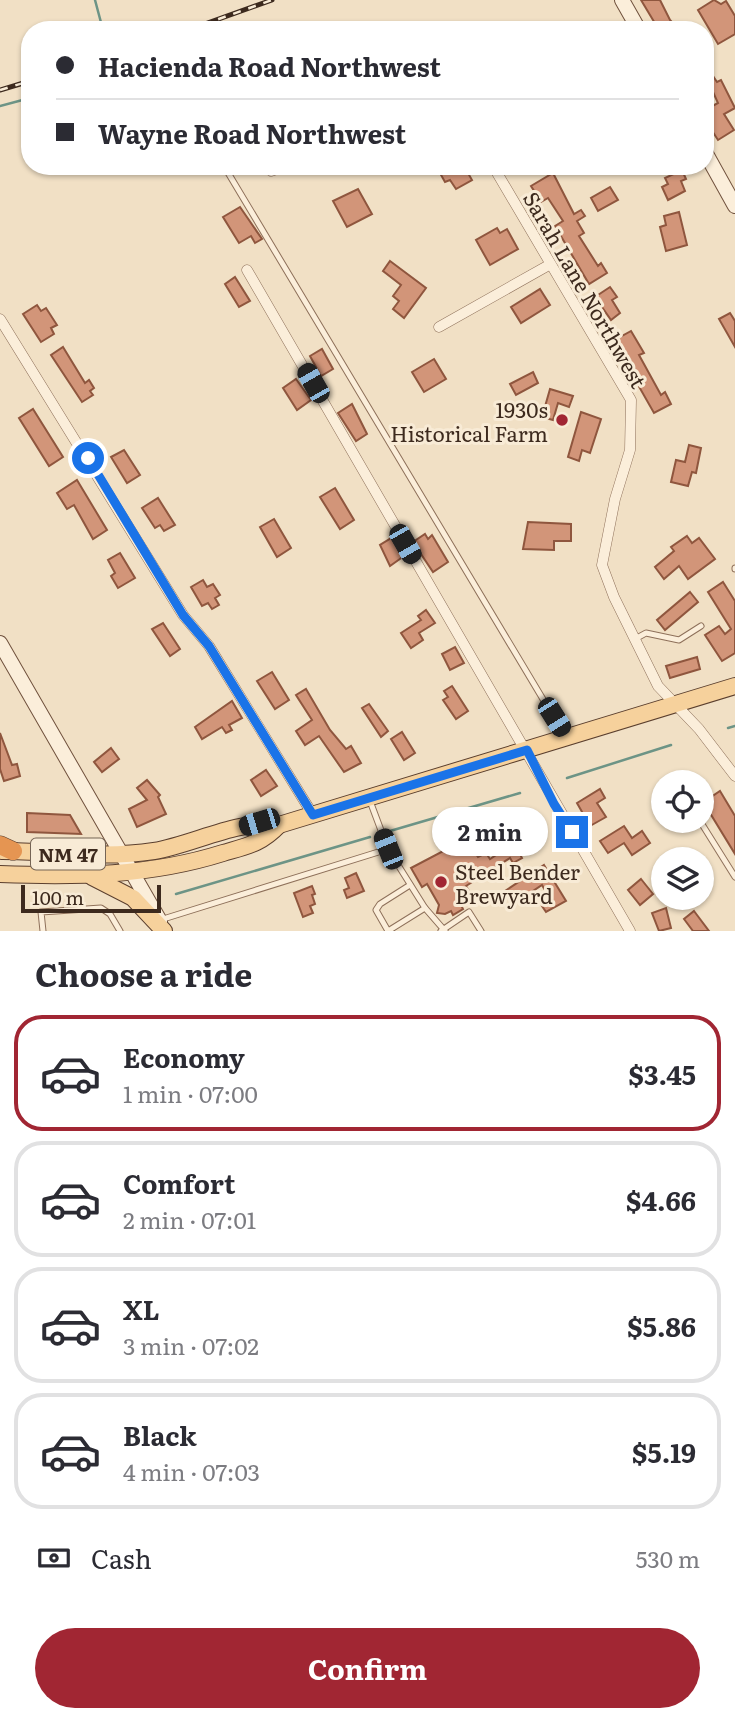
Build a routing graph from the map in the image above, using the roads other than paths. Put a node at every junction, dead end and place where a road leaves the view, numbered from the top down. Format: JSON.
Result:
{"nodes":[{"id":1,"x":622,"y":0,"type":"edge"},
{"id":2,"x":634,"y":21,"type":"edge"},
{"id":3,"x":714,"y":168,"type":"edge"},
{"id":4,"x":230,"y":175,"type":"edge"},
{"id":5,"x":498,"y":175,"type":"edge"},
{"id":6,"x":735,"y":206,"type":"edge"},
{"id":7,"x":549,"y":264,"type":"junction"},
{"id":8,"x":247,"y":270,"type":"dead end"},
{"id":9,"x":0,"y":319,"type":"edge"},
{"id":10,"x":439,"y":327,"type":"dead end"},
{"id":11,"x":701,"y":626,"type":"dead end"},
{"id":12,"x":635,"y":639,"type":"junction"},
{"id":13,"x":0,"y":643,"type":"edge"},
{"id":14,"x":735,"y":686,"type":"edge"},
{"id":15,"x":675,"y":706,"type":"junction"},
{"id":16,"x":567,"y":738,"type":"junction"},
{"id":17,"x":527,"y":750,"type":"junction"},
{"id":18,"x":735,"y":776,"type":"edge"},
{"id":19,"x":369,"y":798,"type":"junction"},
{"id":20,"x":313,"y":815,"type":"junction"},
{"id":21,"x":279,"y":825,"type":"junction"},
{"id":22,"x":708,"y":833,"type":"edge"},
{"id":23,"x":4,"y":849,"type":"edge"},
{"id":24,"x":388,"y":849,"type":"junction"},
{"id":25,"x":124,"y":855,"type":"junction"},
{"id":26,"x":0,"y":874,"type":"edge"},
{"id":27,"x":134,"y":874,"type":"junction"},
{"id":28,"x":87,"y":875,"type":"junction"},
{"id":29,"x":735,"y":877,"type":"edge"},
{"id":30,"x":410,"y":885,"type":"junction"},
{"id":31,"x":425,"y":908,"type":"junction"},
{"id":32,"x":163,"y":927,"type":"edge"},
{"id":33,"x":443,"y":930,"type":"edge"},
{"id":34,"x":43,"y":931,"type":"edge"},
{"id":35,"x":120,"y":931,"type":"edge"},
{"id":36,"x":388,"y":931,"type":"edge"},
{"id":37,"x":481,"y":931,"type":"edge"},
{"id":38,"x":630,"y":931,"type":"edge"}],
"edges":[{"from":1,"to":2,"type":"street"},
{"from":3,"to":6,"type":"street"},
{"from":4,"to":16,"type":"lane"},
{"from":5,"to":7,"type":"street","name":"Sarah Lane Northwest"},
{"from":7,"to":10,"type":"street"},
{"from":7,"to":12,"type":"street","name":"Sarah Lane Northwest"},
{"from":8,"to":17,"type":"street"},
{"from":9,"to":20,"type":"street"},
{"from":11,"to":12,"type":"lane"},
{"from":12,"to":15,"type":"street","name":"Sarah Lane Northwest"},
{"from":13,"to":25,"type":"street"},
{"from":14,"to":15,"type":"main road","number":"NM 47"},
{"from":15,"to":16,"type":"main road","number":"NM 47"},
{"from":15,"to":18,"type":"street","name":"Sarah Lane Northwest"},
{"from":16,"to":17,"type":"main road","number":"NM 47"},
{"from":17,"to":19,"type":"main road","number":"NM 47"},
{"from":17,"to":38,"type":"street"},
{"from":19,"to":20,"type":"main road","number":"NM 47"},
{"from":19,"to":24,"type":"lane"},
{"from":20,"to":21,"type":"main road","number":"NM 47"},
{"from":21,"to":25,"type":"main road","number":"NM 47"},
{"from":21,"to":27,"type":"main road","number":"NM 47"},
{"from":22,"to":29,"type":"lane"},
{"from":23,"to":25,"type":"main road","number":"NM 47"},
{"from":24,"to":30,"type":"lane"},
{"from":24,"to":32,"type":"lane"},
{"from":25,"to":27,"type":"street"},
{"from":26,"to":28,"type":"main road","number":"NM 47"},
{"from":27,"to":28,"type":"main road","number":"NM 47"},
{"from":27,"to":32,"type":"street"},
{"from":28,"to":32,"type":"main road"},
{"from":30,"to":31,"type":"lane"},
{"from":30,"to":36,"type":"lane"},
{"from":31,"to":33,"type":"lane"},
{"from":31,"to":36,"type":"lane"},
{"from":33,"to":37,"type":"lane"},
{"from":34,"to":35,"type":"lane"}]}
